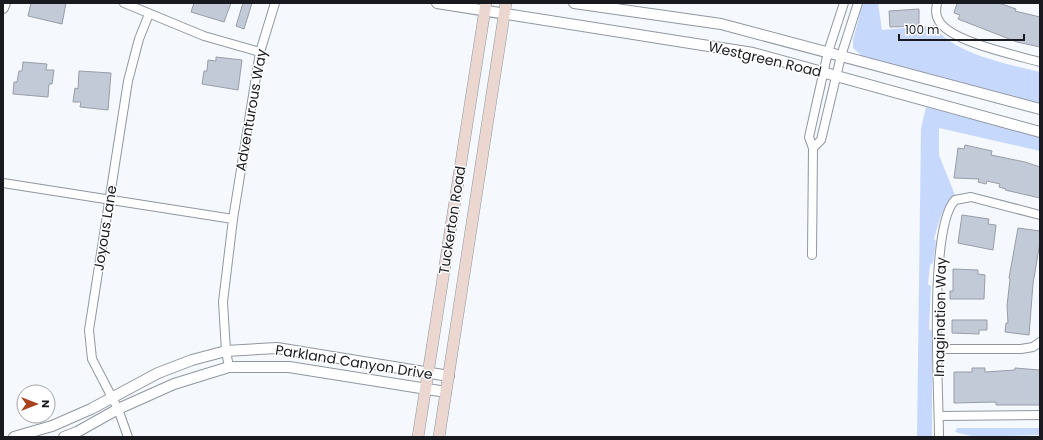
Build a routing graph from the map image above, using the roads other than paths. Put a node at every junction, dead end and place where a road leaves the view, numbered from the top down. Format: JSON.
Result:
{"nodes":[{"id":1,"x":5,"y":3,"type":"edge"},
{"id":2,"x":124,"y":3,"type":"edge"},
{"id":3,"x":275,"y":3,"type":"edge"},
{"id":4,"x":437,"y":3,"type":"edge"},
{"id":5,"x":574,"y":3,"type":"edge"},
{"id":6,"x":844,"y":3,"type":"edge"},
{"id":7,"x":858,"y":3,"type":"edge"},
{"id":8,"x":936,"y":3,"type":"edge"},
{"id":9,"x":486,"y":6,"type":"edge"},
{"id":10,"x":3,"y":8,"type":"edge"},
{"id":11,"x":505,"y":8,"type":"edge"},
{"id":12,"x":149,"y":14,"type":"junction"},
{"id":13,"x":260,"y":52,"type":"junction"},
{"id":14,"x":828,"y":52,"type":"junction"},
{"id":15,"x":841,"y":56,"type":"junction"},
{"id":16,"x":1040,"y":62,"type":"edge"},
{"id":17,"x":823,"y":72,"type":"junction"},
{"id":18,"x":836,"y":76,"type":"junction"},
{"id":19,"x":1040,"y":109,"type":"edge"},
{"id":20,"x":1040,"y":132,"type":"edge"},
{"id":21,"x":813,"y":148,"type":"junction"},
{"id":22,"x":3,"y":183,"type":"edge"},
{"id":23,"x":109,"y":199,"type":"junction"},
{"id":24,"x":1040,"y":215,"type":"edge"},
{"id":25,"x":233,"y":219,"type":"junction"},
{"id":26,"x":812,"y":255,"type":"dead end"},
{"id":27,"x":1040,"y":342,"type":"edge"},
{"id":28,"x":938,"y":349,"type":"junction"},
{"id":29,"x":226,"y":352,"type":"junction"},
{"id":30,"x":229,"y":368,"type":"junction"},
{"id":31,"x":429,"y":373,"type":"junction"},
{"id":32,"x":449,"y":376,"type":"junction"},
{"id":33,"x":426,"y":389,"type":"junction"},
{"id":34,"x":446,"y":392,"type":"junction"},
{"id":35,"x":112,"y":399,"type":"junction"},
{"id":36,"x":118,"y":409,"type":"junction"},
{"id":37,"x":1040,"y":415,"type":"edge"},
{"id":38,"x":939,"y":416,"type":"junction"},
{"id":39,"x":14,"y":437,"type":"edge"},
{"id":40,"x":64,"y":437,"type":"edge"},
{"id":41,"x":128,"y":437,"type":"edge"},
{"id":42,"x":418,"y":437,"type":"edge"},
{"id":43,"x":439,"y":437,"type":"edge"},
{"id":44,"x":939,"y":437,"type":"edge"}],
"edges":[{"from":1,"to":10,"type":"street"},
{"from":2,"to":12,"type":"street"},
{"from":3,"to":13,"type":"street","name":"Adventurous Way"},
{"from":4,"to":9,"type":"street","name":"Westgreen Road"},
{"from":5,"to":14,"type":"street","name":"Westgreen Road"},
{"from":6,"to":14,"type":"street"},
{"from":7,"to":15,"type":"street"},
{"from":8,"to":16,"type":"street"},
{"from":9,"to":11,"type":"street","name":"Westgreen Road"},
{"from":9,"to":31,"type":"main road","name":"Tuckerton Road"},
{"from":11,"to":17,"type":"street","name":"Westgreen Road"},
{"from":11,"to":32,"type":"main road","name":"Tuckerton Road"},
{"from":12,"to":13,"type":"street"},
{"from":12,"to":23,"type":"street","name":"Joyous Lane"},
{"from":13,"to":25,"type":"street","name":"Adventurous Way"},
{"from":14,"to":15,"type":"street","name":"Westgreen Road"},
{"from":14,"to":17,"type":"street"},
{"from":15,"to":18,"type":"street"},
{"from":15,"to":19,"type":"street","name":"Westgreen Road"},
{"from":17,"to":18,"type":"street","name":"Westgreen Road"},
{"from":17,"to":21,"type":"street"},
{"from":18,"to":20,"type":"street","name":"Westgreen Road"},
{"from":18,"to":21,"type":"street"},
{"from":21,"to":26,"type":"street"},
{"from":22,"to":23,"type":"street"},
{"from":23,"to":25,"type":"street"},
{"from":23,"to":35,"type":"street","name":"Joyous Lane"},
{"from":24,"to":28,"type":"street","name":"Imagination Way"},
{"from":25,"to":29,"type":"street","name":"Adventurous Way"},
{"from":27,"to":28,"type":"street"},
{"from":28,"to":38,"type":"street","name":"Imagination Way"},
{"from":29,"to":30,"type":"street","name":"Adventurous Way"},
{"from":29,"to":31,"type":"street","name":"Parkland Canyon Drive"},
{"from":29,"to":35,"type":"street","name":"Parkland Canyon Drive"},
{"from":30,"to":33,"type":"street","name":"Parkland Canyon Drive"},
{"from":30,"to":36,"type":"street","name":"Parkland Canyon Drive"},
{"from":31,"to":32,"type":"street","name":"Parkland Canyon Drive"},
{"from":31,"to":33,"type":"main road","name":"Tuckerton Road"},
{"from":32,"to":34,"type":"main road","name":"Tuckerton Road"},
{"from":33,"to":34,"type":"street","name":"Parkland Canyon Drive"},
{"from":33,"to":42,"type":"main road","name":"Tuckerton Road"},
{"from":34,"to":43,"type":"main road","name":"Tuckerton Road"},
{"from":35,"to":36,"type":"street","name":"Joyous Lane"},
{"from":35,"to":39,"type":"street","name":"Parkland Canyon Drive"},
{"from":36,"to":40,"type":"street","name":"Parkland Canyon Drive"},
{"from":36,"to":41,"type":"street","name":"Joyous Lane"},
{"from":37,"to":38,"type":"street"},
{"from":38,"to":44,"type":"street","name":"Imagination Way"}]}
